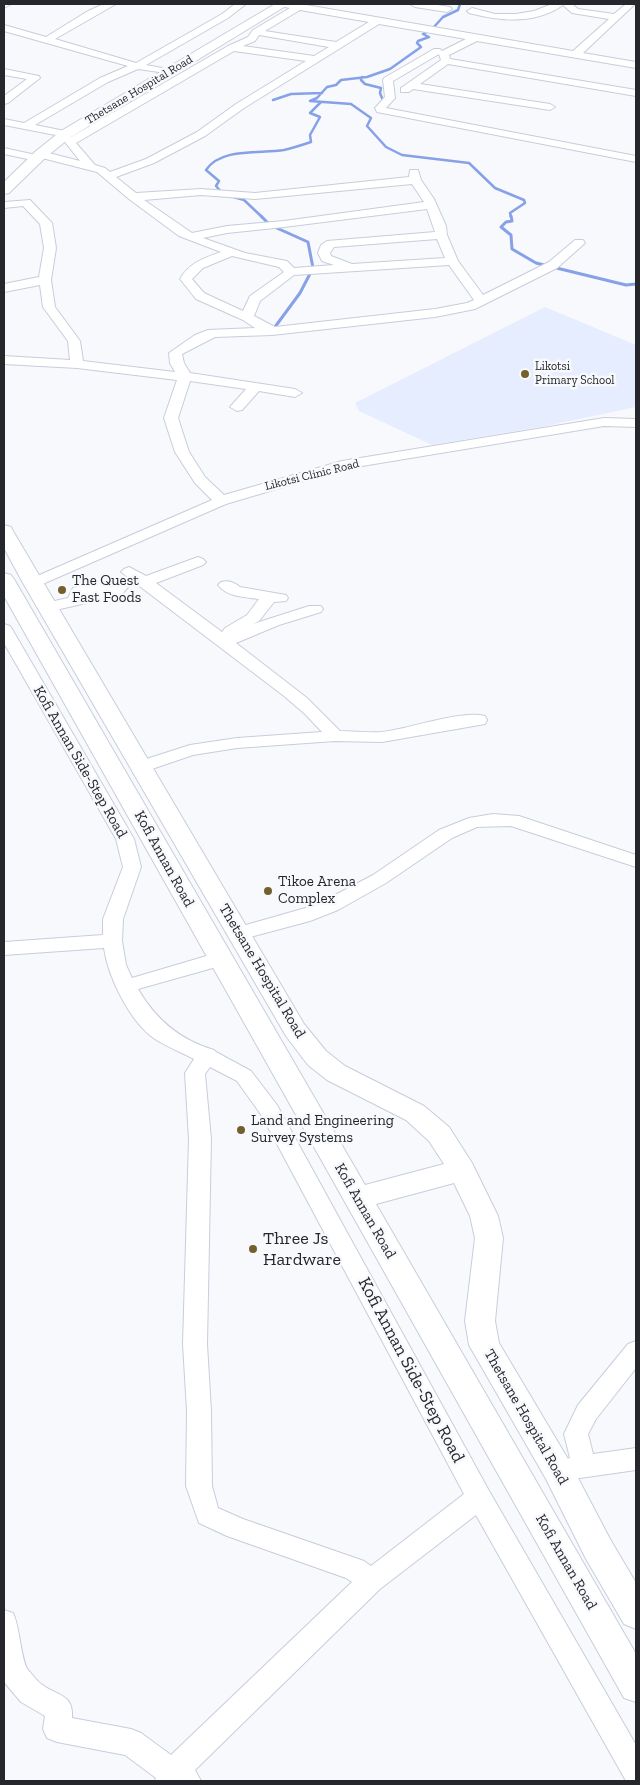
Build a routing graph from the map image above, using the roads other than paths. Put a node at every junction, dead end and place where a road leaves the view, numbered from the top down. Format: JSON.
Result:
{"nodes":[{"id":1,"x":111,"y":4,"type":"edge"},
{"id":2,"x":241,"y":4,"type":"edge"},
{"id":3,"x":283,"y":4,"type":"edge"},
{"id":4,"x":415,"y":4,"type":"edge"},
{"id":5,"x":559,"y":4,"type":"edge"},
{"id":6,"x":567,"y":4,"type":"edge"},
{"id":7,"x":631,"y":4,"type":"edge"},
{"id":8,"x":301,"y":6,"type":"edge"},
{"id":9,"x":447,"y":9,"type":"dead end"},
{"id":10,"x":472,"y":11,"type":"dead end"},
{"id":11,"x":502,"y":19,"type":"junction"},
{"id":12,"x":613,"y":19,"type":"junction"},
{"id":13,"x":628,"y":20,"type":"dead end"},
{"id":14,"x":377,"y":21,"type":"junction"},
{"id":15,"x":4,"y":28,"type":"edge"},
{"id":16,"x":256,"y":32,"type":"junction"},
{"id":17,"x":452,"y":34,"type":"junction"},
{"id":18,"x":473,"y":38,"type":"junction"},
{"id":19,"x":47,"y":40,"type":"junction"},
{"id":20,"x":337,"y":45,"type":"junction"},
{"id":21,"x":231,"y":48,"type":"junction"},
{"id":22,"x":576,"y":54,"type":"junction"},
{"id":23,"x":442,"y":56,"type":"junction"},
{"id":24,"x":315,"y":59,"type":"junction"},
{"id":25,"x":636,"y":60,"type":"edge"},
{"id":26,"x":636,"y":65,"type":"edge"},
{"id":27,"x":137,"y":66,"type":"junction"},
{"id":28,"x":614,"y":68,"type":"junction"},
{"id":29,"x":4,"y":72,"type":"edge"},
{"id":30,"x":169,"y":72,"type":"junction"},
{"id":31,"x":411,"y":86,"type":"junction"},
{"id":32,"x":599,"y":86,"type":"junction"},
{"id":33,"x":636,"y":93,"type":"edge"},
{"id":34,"x":390,"y":98,"type":"junction"},
{"id":35,"x":4,"y":101,"type":"edge"},
{"id":36,"x":550,"y":107,"type":"dead end"},
{"id":37,"x":4,"y":122,"type":"edge"},
{"id":38,"x":26,"y":126,"type":"junction"},
{"id":39,"x":66,"y":134,"type":"junction"},
{"id":40,"x":4,"y":151,"type":"edge"},
{"id":41,"x":39,"y":156,"type":"junction"},
{"id":42,"x":636,"y":159,"type":"edge"},
{"id":43,"x":90,"y":166,"type":"junction"},
{"id":44,"x":108,"y":176,"type":"junction"},
{"id":45,"x":4,"y":190,"type":"edge"},
{"id":46,"x":133,"y":197,"type":"junction"},
{"id":47,"x":4,"y":205,"type":"edge"},
{"id":48,"x":430,"y":205,"type":"junction"},
{"id":49,"x":441,"y":235,"type":"junction"},
{"id":50,"x":193,"y":237,"type":"junction"},
{"id":51,"x":579,"y":243,"type":"dead end"},
{"id":52,"x":232,"y":252,"type":"junction"},
{"id":53,"x":452,"y":261,"type":"junction"},
{"id":54,"x":350,"y":268,"type":"junction"},
{"id":55,"x":291,"y":272,"type":"junction"},
{"id":56,"x":45,"y":280,"type":"junction"},
{"id":57,"x":4,"y":288,"type":"edge"},
{"id":58,"x":482,"y":302,"type":"junction"},
{"id":59,"x":247,"y":317,"type":"junction"},
{"id":60,"x":272,"y":331,"type":"junction"},
{"id":61,"x":4,"y":360,"type":"edge"},
{"id":62,"x":76,"y":364,"type":"junction"},
{"id":63,"x":185,"y":376,"type":"junction"},
{"id":64,"x":254,"y":388,"type":"junction"},
{"id":65,"x":295,"y":393,"type":"dead end"},
{"id":66,"x":237,"y":407,"type":"dead end"},
{"id":67,"x":636,"y":423,"type":"edge"},
{"id":68,"x":222,"y":501,"type":"junction"},
{"id":69,"x":4,"y":531,"type":"edge"},
{"id":70,"x":198,"y":562,"type":"dead end"},
{"id":71,"x":129,"y":572,"type":"dead end"},
{"id":72,"x":4,"y":579,"type":"edge"},
{"id":73,"x":145,"y":582,"type":"junction"},
{"id":74,"x":32,"y":583,"type":"junction"},
{"id":75,"x":226,"y":586,"type":"dead end"},
{"id":76,"x":75,"y":600,"type":"dead end"},
{"id":77,"x":47,"y":608,"type":"junction"},
{"id":78,"x":315,"y":609,"type":"dead end"},
{"id":79,"x":4,"y":629,"type":"edge"},
{"id":80,"x":225,"y":642,"type":"junction"},
{"id":81,"x":479,"y":720,"type":"dead end"},
{"id":82,"x":335,"y":736,"type":"junction"},
{"id":83,"x":140,"y":766,"type":"junction"},
{"id":84,"x":636,"y":861,"type":"edge"},
{"id":85,"x":239,"y":934,"type":"junction"},
{"id":86,"x":112,"y":941,"type":"junction"},
{"id":87,"x":4,"y":949,"type":"edge"},
{"id":88,"x":220,"y":958,"type":"junction"},
{"id":89,"x":126,"y":986,"type":"junction"},
{"id":90,"x":207,"y":1055,"type":"junction"},
{"id":91,"x":462,"y":1170,"type":"junction"},
{"id":92,"x":358,"y":1198,"type":"junction"},
{"id":93,"x":636,"y":1351,"type":"edge"},
{"id":94,"x":636,"y":1459,"type":"edge"},
{"id":95,"x":584,"y":1467,"type":"junction"},
{"id":96,"x":557,"y":1469,"type":"junction"},
{"id":97,"x":479,"y":1497,"type":"junction"},
{"id":98,"x":371,"y":1580,"type":"junction"},
{"id":99,"x":636,"y":1613,"type":"edge"},
{"id":100,"x":4,"y":1622,"type":"edge"},
{"id":101,"x":636,"y":1686,"type":"edge"},
{"id":102,"x":636,"y":1772,"type":"edge"},
{"id":103,"x":176,"y":1779,"type":"edge"}],
"edges":[{"from":1,"to":19,"type":"street"},
{"from":2,"to":27,"type":"street"},
{"from":3,"to":8,"type":"street"},
{"from":3,"to":30,"type":"main road","name":"Thetsane Hospital Road"},
{"from":4,"to":9,"type":"street"},
{"from":5,"to":11,"type":"street"},
{"from":6,"to":12,"type":"street"},
{"from":7,"to":12,"type":"street"},
{"from":8,"to":14,"type":"street"},
{"from":8,"to":16,"type":"street"},
{"from":10,"to":11,"type":"street"},
{"from":11,"to":18,"type":"street"},
{"from":12,"to":13,"type":"street"},
{"from":12,"to":22,"type":"street"},
{"from":14,"to":17,"type":"street"},
{"from":14,"to":20,"type":"street"},
{"from":15,"to":19,"type":"street"},
{"from":16,"to":20,"type":"street"},
{"from":16,"to":21,"type":"street"},
{"from":17,"to":18,"type":"street"},
{"from":17,"to":23,"type":"street"},
{"from":18,"to":22,"type":"street"},
{"from":18,"to":23,"type":"street"},
{"from":19,"to":27,"type":"street"},
{"from":20,"to":24,"type":"street"},
{"from":21,"to":24,"type":"street"},
{"from":21,"to":43,"type":"street"},
{"from":22,"to":28,"type":"street"},
{"from":23,"to":31,"type":"street"},
{"from":23,"to":32,"type":"street"},
{"from":23,"to":34,"type":"street"},
{"from":24,"to":44,"type":"street"},
{"from":25,"to":28,"type":"street"},
{"from":26,"to":28,"type":"street"},
{"from":27,"to":30,"type":"street"},
{"from":27,"to":38,"type":"street"},
{"from":28,"to":32,"type":"street"},
{"from":29,"to":35,"type":"street"},
{"from":30,"to":39,"type":"main road","name":"Thetsane Hospital Road"},
{"from":31,"to":34,"type":"street"},
{"from":31,"to":36,"type":"street"},
{"from":32,"to":33,"type":"street"},
{"from":34,"to":42,"type":"street"},
{"from":37,"to":38,"type":"street"},
{"from":38,"to":39,"type":"street"},
{"from":39,"to":41,"type":"main road","name":"Thetsane Hospital Road"},
{"from":40,"to":41,"type":"street"},
{"from":41,"to":43,"type":"street"},
{"from":41,"to":45,"type":"main road","name":"Thetsane Hospital Road"},
{"from":43,"to":44,"type":"street"},
{"from":44,"to":46,"type":"street"},
{"from":46,"to":48,"type":"street"},
{"from":46,"to":50,"type":"street"},
{"from":47,"to":56,"type":"street"},
{"from":48,"to":49,"type":"street"},
{"from":48,"to":50,"type":"street"},
{"from":49,"to":53,"type":"street"},
{"from":49,"to":54,"type":"street"},
{"from":50,"to":52,"type":"street"},
{"from":51,"to":58,"type":"street"},
{"from":52,"to":55,"type":"street"},
{"from":52,"to":59,"type":"street"},
{"from":53,"to":54,"type":"street"},
{"from":53,"to":58,"type":"street"},
{"from":54,"to":55,"type":"street"},
{"from":55,"to":59,"type":"street"},
{"from":56,"to":57,"type":"street"},
{"from":56,"to":62,"type":"street"},
{"from":58,"to":60,"type":"street"},
{"from":59,"to":60,"type":"street"},
{"from":60,"to":63,"type":"street"},
{"from":61,"to":62,"type":"street"},
{"from":62,"to":63,"type":"street"},
{"from":63,"to":64,"type":"street"},
{"from":63,"to":68,"type":"street"},
{"from":64,"to":65,"type":"street"},
{"from":64,"to":66,"type":"street"},
{"from":67,"to":68,"type":"street","name":"Likotsi Clinic Road"},
{"from":68,"to":74,"type":"street","name":"Likotsi Clinic Road"},
{"from":69,"to":74,"type":"main road","name":"Thetsane Hospital Road"},
{"from":70,"to":73,"type":"street"},
{"from":71,"to":73,"type":"street"},
{"from":72,"to":88,"type":"main road","name":"Kofi Annan Road"},
{"from":73,"to":80,"type":"street"},
{"from":74,"to":77,"type":"main road","name":"Thetsane Hospital Road"},
{"from":75,"to":80,"type":"street"},
{"from":76,"to":77,"type":"street"},
{"from":77,"to":83,"type":"main road","name":"Thetsane Hospital Road"},
{"from":78,"to":80,"type":"street"},
{"from":79,"to":86,"type":"street","name":"Kofi Annan Side-Step Road"},
{"from":80,"to":82,"type":"street"},
{"from":81,"to":82,"type":"street"},
{"from":82,"to":83,"type":"street"},
{"from":83,"to":85,"type":"main road","name":"Thetsane Hospital Road"},
{"from":84,"to":85,"type":"street"},
{"from":85,"to":91,"type":"main road","name":"Thetsane Hospital Road"},
{"from":86,"to":87,"type":"street"},
{"from":86,"to":89,"type":"street","name":"Kofi Annan Side-Step Road"},
{"from":88,"to":89,"type":"street"},
{"from":88,"to":92,"type":"main road","name":"Kofi Annan Road"},
{"from":89,"to":90,"type":"street","name":"Kofi Annan Side-Step Road"},
{"from":90,"to":97,"type":"street","name":"Kofi Annan Side-Step Road"},
{"from":90,"to":98,"type":"street"},
{"from":91,"to":92,"type":"main road"},
{"from":91,"to":96,"type":"main road","name":"Thetsane Hospital Road"},
{"from":92,"to":101,"type":"main road","name":"Kofi Annan Road"},
{"from":93,"to":95,"type":"street"},
{"from":94,"to":95,"type":"street"},
{"from":95,"to":96,"type":"street"},
{"from":96,"to":99,"type":"main road","name":"Thetsane Hospital Road"},
{"from":97,"to":98,"type":"street"},
{"from":97,"to":102,"type":"street","name":"Kofi Annan Side-Step Road"},
{"from":98,"to":103,"type":"street"},
{"from":100,"to":103,"type":"street"}]}
